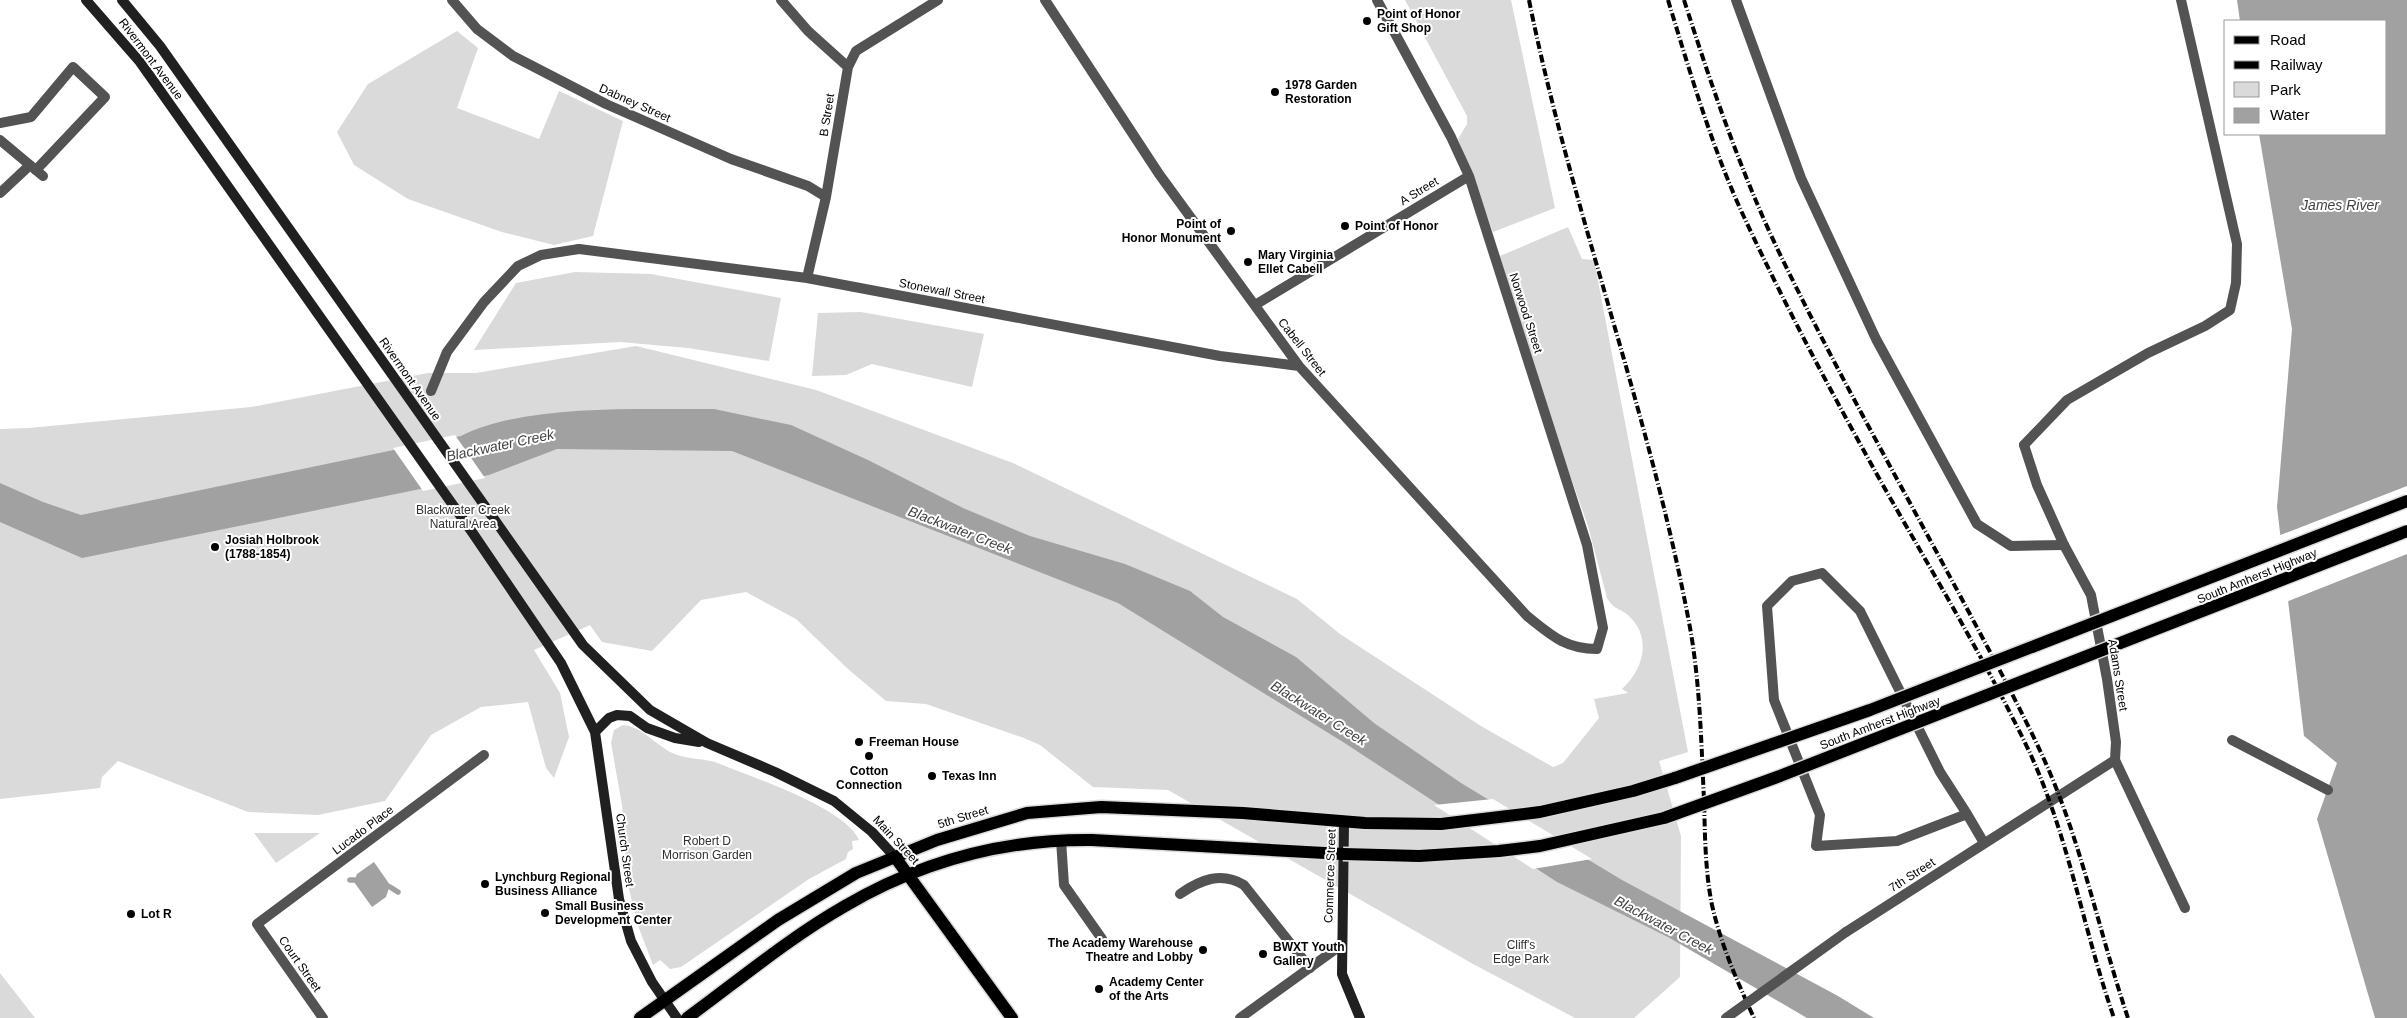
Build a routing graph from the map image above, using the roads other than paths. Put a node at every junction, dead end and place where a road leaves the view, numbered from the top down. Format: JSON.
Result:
{"nodes":[{"id":1,"x":86,"y":0,"type":"edge"},
{"id":2,"x":122,"y":0,"type":"edge"},
{"id":3,"x":452,"y":0,"type":"edge"},
{"id":4,"x":781,"y":0,"type":"edge"},
{"id":5,"x":938,"y":0,"type":"edge"},
{"id":6,"x":1045,"y":0,"type":"edge"},
{"id":7,"x":1377,"y":0,"type":"edge"},
{"id":8,"x":1736,"y":0,"type":"edge"},
{"id":9,"x":2181,"y":0,"type":"edge"},
{"id":10,"x":848,"y":67,"type":"junction"},
{"id":11,"x":0,"y":123,"type":"edge"},
{"id":12,"x":0,"y":140,"type":"edge"},
{"id":13,"x":36,"y":170,"type":"junction"},
{"id":14,"x":1469,"y":176,"type":"junction"},
{"id":15,"x":0,"y":193,"type":"edge"},
{"id":16,"x":826,"y":197,"type":"junction"},
{"id":17,"x":807,"y":278,"type":"junction"},
{"id":18,"x":1255,"y":305,"type":"junction"},
{"id":19,"x":1299,"y":366,"type":"junction"},
{"id":20,"x":431,"y":391,"type":"dead end"},
{"id":21,"x":2407,"y":502,"type":"edge"},
{"id":22,"x":2407,"y":531,"type":"edge"},
{"id":23,"x":2064,"y":544,"type":"junction"},
{"id":24,"x":1597,"y":649,"type":"joint"},
{"id":25,"x":595,"y":732,"type":"junction"},
{"id":26,"x":2232,"y":740,"type":"dead end"},
{"id":27,"x":707,"y":743,"type":"junction"},
{"id":28,"x":484,"y":755,"type":"dead end"},
{"id":29,"x":2115,"y":760,"type":"junction"},
{"id":30,"x":2328,"y":790,"type":"dead end"},
{"id":31,"x":1967,"y":814,"type":"junction"},
{"id":32,"x":1344,"y":822,"type":"junction"},
{"id":33,"x":1061,"y":840,"type":"junction"},
{"id":34,"x":1984,"y":843,"type":"junction"},
{"id":35,"x":1343,"y":854,"type":"junction"},
{"id":36,"x":896,"y":856,"type":"junction"},
{"id":37,"x":908,"y":874,"type":"junction"},
{"id":38,"x":1180,"y":894,"type":"dead end"},
{"id":39,"x":2185,"y":908,"type":"dead end"},
{"id":40,"x":257,"y":924,"type":"joint"},
{"id":41,"x":1102,"y":939,"type":"dead end"},
{"id":42,"x":1340,"y":946,"type":"junction"},
{"id":43,"x":1310,"y":968,"type":"junction"},
{"id":44,"x":665,"y":1000,"type":"junction"},
{"id":45,"x":323,"y":1018,"type":"edge"},
{"id":46,"x":640,"y":1018,"type":"edge"},
{"id":47,"x":677,"y":1018,"type":"edge"},
{"id":48,"x":687,"y":1018,"type":"edge"},
{"id":49,"x":1012,"y":1018,"type":"edge"},
{"id":50,"x":1240,"y":1018,"type":"edge"},
{"id":51,"x":1360,"y":1018,"type":"edge"},
{"id":52,"x":1726,"y":1018,"type":"edge"}],
"edges":[{"from":1,"to":25,"type":"main road","name":"Rivermont Avenue"},
{"from":2,"to":27,"type":"main road","name":"Rivermont Avenue"},
{"from":3,"to":16,"type":"street","name":"Dabney Street"},
{"from":4,"to":10,"type":"street"},
{"from":5,"to":10,"type":"street","name":"B Street"},
{"from":6,"to":18,"type":"street","name":"Cabell Street"},
{"from":7,"to":14,"type":"street","name":"Norwood Street"},
{"from":8,"to":23,"type":"street"},
{"from":9,"to":23,"type":"street","name":"Adams Street"},
{"from":10,"to":16,"type":"street","name":"B Street"},
{"from":11,"to":13,"type":"street"},
{"from":12,"to":13,"type":"street"},
{"from":13,"to":15,"type":"street"},
{"from":14,"to":18,"type":"street","name":"A Street"},
{"from":14,"to":24,"type":"street","name":"Norwood Street"},
{"from":16,"to":17,"type":"street","name":"B Street"},
{"from":17,"to":19,"type":"street","name":"Stonewall Street"},
{"from":17,"to":20,"type":"street","name":"Stonewall Street"},
{"from":18,"to":19,"type":"street","name":"Cabell Street"},
{"from":19,"to":24,"type":"street","name":"Cabell Street"},
{"from":21,"to":32,"type":"main road","name":"South Amherst Highway","bridge":true},
{"from":22,"to":35,"type":"main road","name":"South Amherst Highway","bridge":true},
{"from":23,"to":29,"type":"street","name":"Adams Street"},
{"from":25,"to":27,"type":"main road"},
{"from":25,"to":44,"type":"main road","name":"Church Street"},
{"from":26,"to":30,"type":"street"},
{"from":27,"to":36,"type":"main road","name":"Main Street"},
{"from":28,"to":40,"type":"street","name":"Lucado Place"},
{"from":29,"to":34,"type":"street","name":"7th Street"},
{"from":29,"to":39,"type":"street","name":"Adams Street"},
{"from":31,"to":31,"type":"street"},
{"from":31,"to":34,"type":"street"},
{"from":32,"to":35,"type":"main road","name":"Commerce Street"},
{"from":32,"to":36,"type":"main road","name":"5th Street"},
{"from":33,"to":35,"type":"main road"},
{"from":33,"to":37,"type":"main road"},
{"from":33,"to":41,"type":"street"},
{"from":34,"to":52,"type":"street","name":"7th Street","bridge":true},
{"from":35,"to":42,"type":"main road","name":"Commerce Street"},
{"from":36,"to":37,"type":"main road","name":"Main Street"},
{"from":36,"to":44,"type":"main road","name":"5th Street"},
{"from":37,"to":48,"type":"main road"},
{"from":37,"to":49,"type":"main road","name":"Main Street"},
{"from":38,"to":43,"type":"street"},
{"from":40,"to":45,"type":"street","name":"Court Street"},
{"from":42,"to":43,"type":"street"},
{"from":42,"to":51,"type":"main road","name":"Commerce Street"},
{"from":43,"to":50,"type":"street"},
{"from":44,"to":46,"type":"main road","name":"5th Street"},
{"from":44,"to":47,"type":"main road","name":"Church Street"}]}
